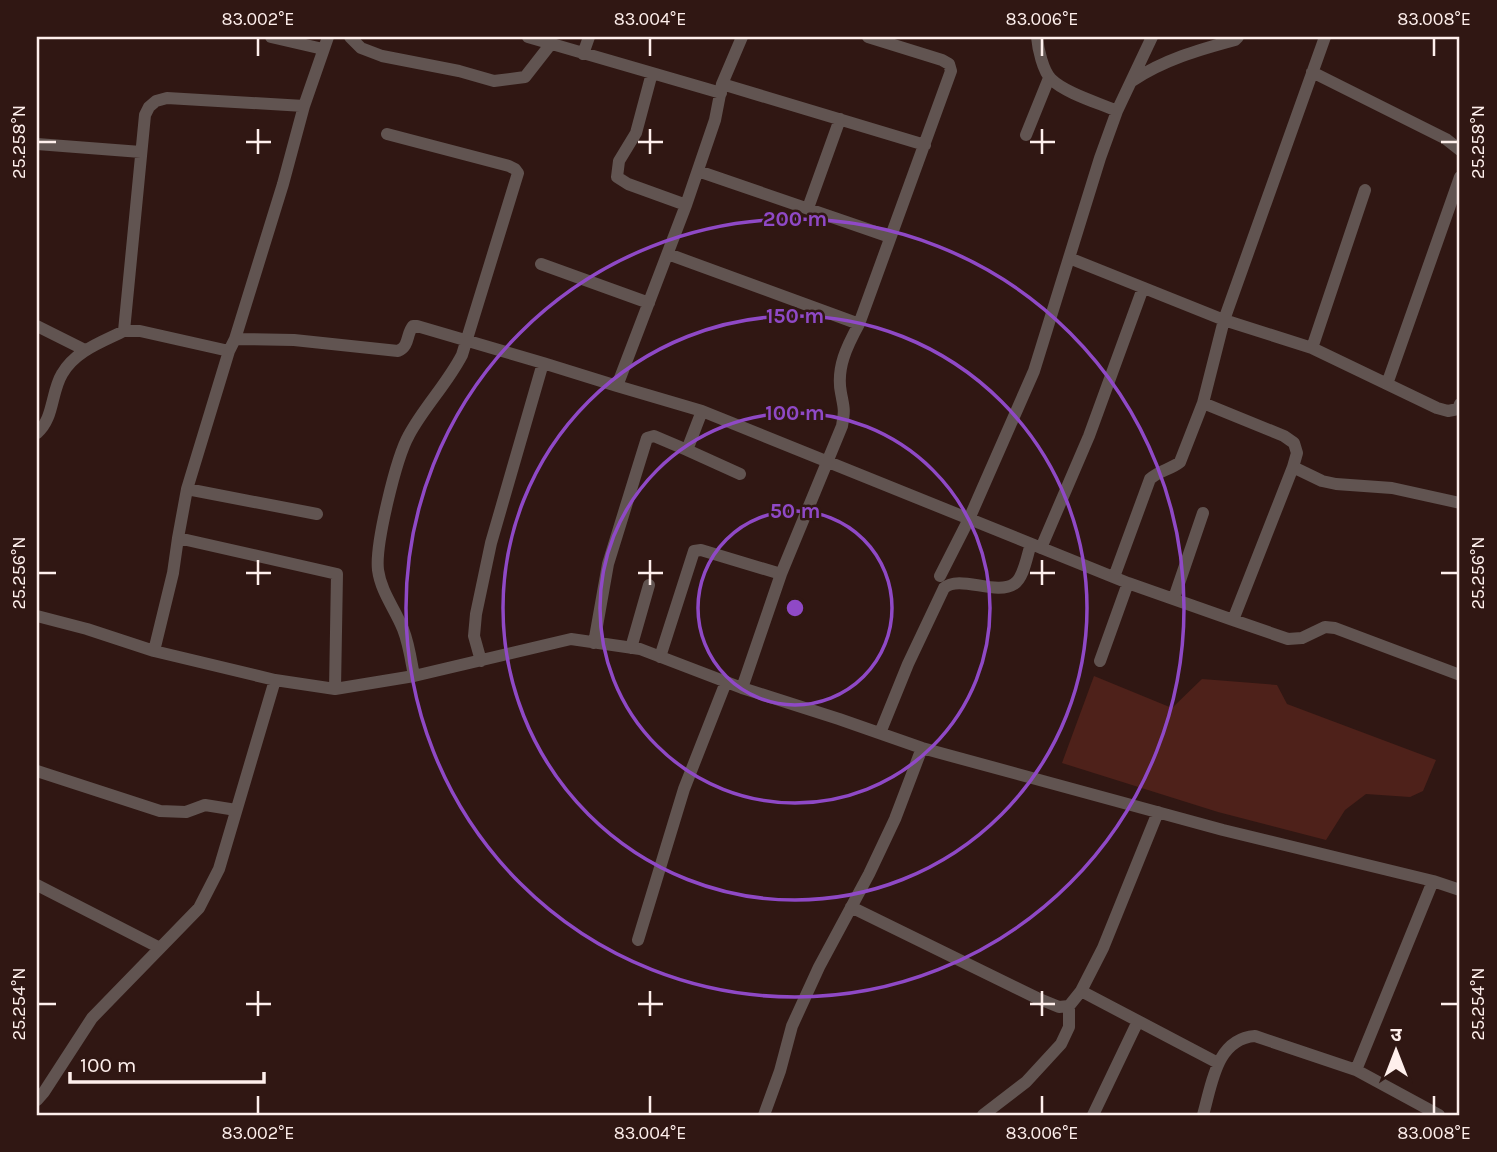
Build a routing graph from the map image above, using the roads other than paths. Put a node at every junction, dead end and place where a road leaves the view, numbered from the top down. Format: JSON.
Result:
{"nodes":[{"id":1,"x":271,"y":37,"type":"edge"},
{"id":2,"x":350,"y":37,"type":"edge"},
{"id":3,"x":528,"y":37,"type":"edge"},
{"id":4,"x":589,"y":37,"type":"edge"},
{"id":5,"x":742,"y":37,"type":"edge"},
{"id":6,"x":868,"y":37,"type":"edge"},
{"id":7,"x":1037,"y":37,"type":"edge"},
{"id":8,"x":1152,"y":37,"type":"edge"},
{"id":9,"x":1238,"y":37,"type":"edge"},
{"id":10,"x":1325,"y":37,"type":"edge"},
{"id":11,"x":325,"y":43,"type":"edge"},
{"id":12,"x":550,"y":45,"type":"junction"},
{"id":13,"x":583,"y":54,"type":"junction"},
{"id":14,"x":1312,"y":72,"type":"junction"},
{"id":15,"x":652,"y":74,"type":"junction"},
{"id":16,"x":1049,"y":78,"type":"junction"},
{"id":17,"x":1131,"y":81,"type":"junction"},
{"id":18,"x":721,"y":88,"type":"junction"},
{"id":19,"x":304,"y":106,"type":"junction"},
{"id":20,"x":1118,"y":111,"type":"junction"},
{"id":21,"x":839,"y":119,"type":"junction"},
{"id":22,"x":387,"y":134,"type":"dead end"},
{"id":23,"x":1026,"y":135,"type":"dead end"},
{"id":24,"x":37,"y":144,"type":"edge"},
{"id":25,"x":925,"y":145,"type":"junction"},
{"id":26,"x":1460,"y":150,"type":"edge"},
{"id":27,"x":141,"y":152,"type":"junction"},
{"id":28,"x":698,"y":171,"type":"junction"},
{"id":29,"x":1460,"y":177,"type":"edge"},
{"id":30,"x":1365,"y":190,"type":"dead end"},
{"id":31,"x":686,"y":205,"type":"junction"},
{"id":32,"x":808,"y":208,"type":"junction"},
{"id":33,"x":890,"y":237,"type":"junction"},
{"id":34,"x":668,"y":254,"type":"junction"},
{"id":35,"x":1069,"y":258,"type":"junction"},
{"id":36,"x":541,"y":264,"type":"dead end"},
{"id":37,"x":1143,"y":288,"type":"junction"},
{"id":38,"x":649,"y":303,"type":"junction"},
{"id":39,"x":1224,"y":320,"type":"junction"},
{"id":40,"x":859,"y":324,"type":"junction"},
{"id":41,"x":37,"y":326,"type":"edge"},
{"id":42,"x":124,"y":331,"type":"junction"},
{"id":43,"x":467,"y":338,"type":"junction"},
{"id":44,"x":235,"y":339,"type":"junction"},
{"id":45,"x":1311,"y":348,"type":"junction"},
{"id":46,"x":85,"y":350,"type":"junction"},
{"id":47,"x":229,"y":351,"type":"junction"},
{"id":48,"x":543,"y":363,"type":"junction"},
{"id":49,"x":1387,"y":384,"type":"junction"},
{"id":50,"x":617,"y":386,"type":"junction"},
{"id":51,"x":1203,"y":403,"type":"junction"},
{"id":52,"x":1460,"y":404,"type":"edge"},
{"id":53,"x":702,"y":411,"type":"junction"},
{"id":54,"x":37,"y":433,"type":"edge"},
{"id":55,"x":687,"y":450,"type":"junction"},
{"id":56,"x":828,"y":463,"type":"junction"},
{"id":57,"x":1293,"y":467,"type":"junction"},
{"id":58,"x":740,"y":474,"type":"dead end"},
{"id":59,"x":187,"y":489,"type":"junction"},
{"id":60,"x":1460,"y":503,"type":"edge"},
{"id":61,"x":1203,"y":513,"type":"dead end"},
{"id":62,"x":317,"y":514,"type":"dead end"},
{"id":63,"x":969,"y":519,"type":"junction"},
{"id":64,"x":178,"y":538,"type":"junction"},
{"id":65,"x":1036,"y":546,"type":"junction"},
{"id":66,"x":781,"y":574,"type":"junction"},
{"id":67,"x":940,"y":576,"type":"dead end"},
{"id":68,"x":1114,"y":577,"type":"junction"},
{"id":69,"x":1128,"y":583,"type":"junction"},
{"id":70,"x":649,"y":584,"type":"dead end"},
{"id":71,"x":1174,"y":598,"type":"junction"},
{"id":72,"x":37,"y":616,"type":"edge"},
{"id":73,"x":1233,"y":620,"type":"junction"},
{"id":74,"x":594,"y":643,"type":"junction"},
{"id":75,"x":631,"y":648,"type":"junction"},
{"id":76,"x":153,"y":651,"type":"junction"},
{"id":77,"x":660,"y":657,"type":"junction"},
{"id":78,"x":481,"y":661,"type":"junction"},
{"id":79,"x":1100,"y":661,"type":"dead end"},
{"id":80,"x":1460,"y":675,"type":"edge"},
{"id":81,"x":414,"y":676,"type":"junction"},
{"id":82,"x":275,"y":680,"type":"junction"},
{"id":83,"x":726,"y":682,"type":"junction"},
{"id":84,"x":742,"y":688,"type":"junction"},
{"id":85,"x":335,"y":689,"type":"junction"},
{"id":86,"x":880,"y":733,"type":"junction"},
{"id":87,"x":922,"y":748,"type":"junction"},
{"id":88,"x":37,"y":771,"type":"edge"},
{"id":89,"x":236,"y":810,"type":"junction"},
{"id":90,"x":1158,"y":812,"type":"junction"},
{"id":91,"x":1433,"y":881,"type":"junction"},
{"id":92,"x":37,"y":885,"type":"edge"},
{"id":93,"x":1460,"y":890,"type":"edge"},
{"id":94,"x":851,"y":907,"type":"junction"},
{"id":95,"x":638,"y":940,"type":"dead end"},
{"id":96,"x":160,"y":948,"type":"junction"},
{"id":97,"x":1081,"y":991,"type":"junction"},
{"id":98,"x":1069,"y":1006,"type":"junction"},
{"id":99,"x":1138,"y":1021,"type":"junction"},
{"id":100,"x":1218,"y":1063,"type":"junction"},
{"id":101,"x":1356,"y":1070,"type":"junction"},
{"id":102,"x":37,"y":1100,"type":"edge"},
{"id":103,"x":764,"y":1115,"type":"edge"},
{"id":104,"x":983,"y":1115,"type":"edge"},
{"id":105,"x":1093,"y":1115,"type":"edge"},
{"id":106,"x":1203,"y":1115,"type":"edge"},
{"id":107,"x":1439,"y":1115,"type":"edge"}],
"edges":[{"from":1,"to":11,"type":"street"},
{"from":2,"to":12,"type":"street"},
{"from":3,"to":12,"type":"street"},
{"from":4,"to":13,"type":"street"},
{"from":5,"to":18,"type":"street"},
{"from":6,"to":25,"type":"street"},
{"from":7,"to":16,"type":"street"},
{"from":8,"to":17,"type":"street"},
{"from":9,"to":17,"type":"street"},
{"from":10,"to":14,"type":"street"},
{"from":11,"to":19,"type":"street"},
{"from":12,"to":13,"type":"street"},
{"from":13,"to":15,"type":"street"},
{"from":14,"to":26,"type":"street"},
{"from":14,"to":39,"type":"street"},
{"from":15,"to":18,"type":"street"},
{"from":15,"to":31,"type":"street"},
{"from":16,"to":20,"type":"street"},
{"from":16,"to":23,"type":"street"},
{"from":17,"to":20,"type":"street"},
{"from":18,"to":21,"type":"street"},
{"from":18,"to":28,"type":"street"},
{"from":19,"to":27,"type":"street"},
{"from":19,"to":44,"type":"street"},
{"from":20,"to":35,"type":"street"},
{"from":21,"to":25,"type":"street"},
{"from":21,"to":32,"type":"street"},
{"from":22,"to":43,"type":"street"},
{"from":24,"to":27,"type":"street"},
{"from":25,"to":33,"type":"street"},
{"from":27,"to":42,"type":"street"},
{"from":28,"to":31,"type":"street"},
{"from":28,"to":32,"type":"street"},
{"from":29,"to":49,"type":"street"},
{"from":30,"to":45,"type":"street"},
{"from":31,"to":34,"type":"street"},
{"from":32,"to":33,"type":"street"},
{"from":33,"to":40,"type":"street"},
{"from":34,"to":38,"type":"street"},
{"from":34,"to":40,"type":"street"},
{"from":35,"to":37,"type":"street"},
{"from":35,"to":63,"type":"street"},
{"from":36,"to":38,"type":"street"},
{"from":37,"to":39,"type":"street"},
{"from":37,"to":65,"type":"street"},
{"from":38,"to":50,"type":"street"},
{"from":39,"to":45,"type":"street"},
{"from":39,"to":51,"type":"street"},
{"from":40,"to":56,"type":"street"},
{"from":41,"to":46,"type":"street"},
{"from":42,"to":46,"type":"street"},
{"from":42,"to":47,"type":"street"},
{"from":43,"to":44,"type":"street"},
{"from":43,"to":48,"type":"street"},
{"from":43,"to":81,"type":"street"},
{"from":44,"to":47,"type":"street"},
{"from":45,"to":49,"type":"street"},
{"from":46,"to":54,"type":"street"},
{"from":47,"to":59,"type":"street"},
{"from":48,"to":50,"type":"street"},
{"from":48,"to":78,"type":"street"},
{"from":49,"to":52,"type":"street"},
{"from":50,"to":53,"type":"street"},
{"from":51,"to":57,"type":"street"},
{"from":51,"to":68,"type":"street"},
{"from":53,"to":55,"type":"street"},
{"from":53,"to":56,"type":"street"},
{"from":55,"to":58,"type":"street"},
{"from":55,"to":74,"type":"street"},
{"from":56,"to":63,"type":"street"},
{"from":56,"to":66,"type":"street"},
{"from":57,"to":60,"type":"street"},
{"from":57,"to":73,"type":"street"},
{"from":59,"to":62,"type":"street"},
{"from":59,"to":64,"type":"street"},
{"from":61,"to":71,"type":"street"},
{"from":63,"to":65,"type":"street"},
{"from":63,"to":67,"type":"street"},
{"from":64,"to":76,"type":"street"},
{"from":64,"to":85,"type":"street"},
{"from":65,"to":68,"type":"street"},
{"from":65,"to":86,"type":"street"},
{"from":66,"to":77,"type":"street"},
{"from":66,"to":84,"type":"street"},
{"from":68,"to":69,"type":"street"},
{"from":69,"to":71,"type":"street"},
{"from":69,"to":79,"type":"street"},
{"from":70,"to":75,"type":"street"},
{"from":71,"to":73,"type":"street"},
{"from":72,"to":76,"type":"street"},
{"from":73,"to":80,"type":"street"},
{"from":74,"to":75,"type":"street"},
{"from":74,"to":78,"type":"street"},
{"from":75,"to":77,"type":"street"},
{"from":76,"to":82,"type":"street"},
{"from":77,"to":83,"type":"street"},
{"from":78,"to":81,"type":"street"},
{"from":81,"to":85,"type":"street"},
{"from":82,"to":85,"type":"street"},
{"from":82,"to":89,"type":"street"},
{"from":83,"to":84,"type":"street"},
{"from":83,"to":95,"type":"street"},
{"from":84,"to":86,"type":"street"},
{"from":86,"to":87,"type":"street"},
{"from":87,"to":90,"type":"street"},
{"from":87,"to":94,"type":"street"},
{"from":88,"to":89,"type":"street"},
{"from":89,"to":96,"type":"street"},
{"from":90,"to":91,"type":"street"},
{"from":90,"to":97,"type":"street"},
{"from":91,"to":93,"type":"street"},
{"from":91,"to":101,"type":"street"},
{"from":92,"to":96,"type":"street"},
{"from":94,"to":98,"type":"street"},
{"from":94,"to":103,"type":"street"},
{"from":96,"to":102,"type":"street"},
{"from":97,"to":98,"type":"street"},
{"from":97,"to":99,"type":"street"},
{"from":98,"to":104,"type":"street"},
{"from":99,"to":100,"type":"street"},
{"from":99,"to":105,"type":"street"},
{"from":100,"to":101,"type":"street"},
{"from":100,"to":106,"type":"street"},
{"from":101,"to":107,"type":"street"}]}
